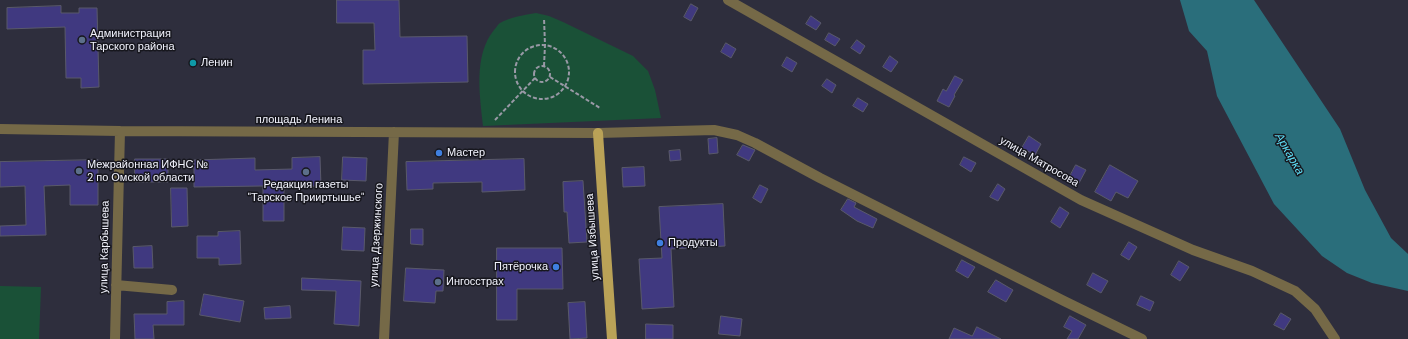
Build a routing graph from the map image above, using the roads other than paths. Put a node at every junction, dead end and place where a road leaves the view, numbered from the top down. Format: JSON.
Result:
{"nodes":[{"id":1,"x":728,"y":0,"type":"edge"},
{"id":2,"x":0,"y":129,"type":"edge"},
{"id":3,"x":120,"y":131,"type":"junction"},
{"id":4,"x":394,"y":132,"type":"junction"},
{"id":5,"x":598,"y":133,"type":"junction"},
{"id":6,"x":116,"y":285,"type":"junction"},
{"id":7,"x":172,"y":290,"type":"dead end"},
{"id":8,"x":115,"y":339,"type":"edge"},
{"id":9,"x":384,"y":339,"type":"edge"},
{"id":10,"x":612,"y":339,"type":"edge"},
{"id":11,"x":1142,"y":339,"type":"edge"},
{"id":12,"x":1335,"y":339,"type":"edge"}],
"edges":[{"from":1,"to":12,"type":"street","name":"улица Матросова"},
{"from":2,"to":3,"type":"street","name":"площадь Ленина"},
{"from":3,"to":4,"type":"street","name":"площадь Ленина"},
{"from":3,"to":6,"type":"street","name":"улица Карбышева"},
{"from":4,"to":5,"type":"street","name":"площадь Ленина"},
{"from":4,"to":9,"type":"street","name":"улица Дзержинского"},
{"from":5,"to":10,"type":"main road","name":"улица Избышева"},
{"from":5,"to":11,"type":"street","name":"площадь Ленина"},
{"from":6,"to":7,"type":"street"},
{"from":6,"to":8,"type":"street","name":"улица Карбышева"}]}
